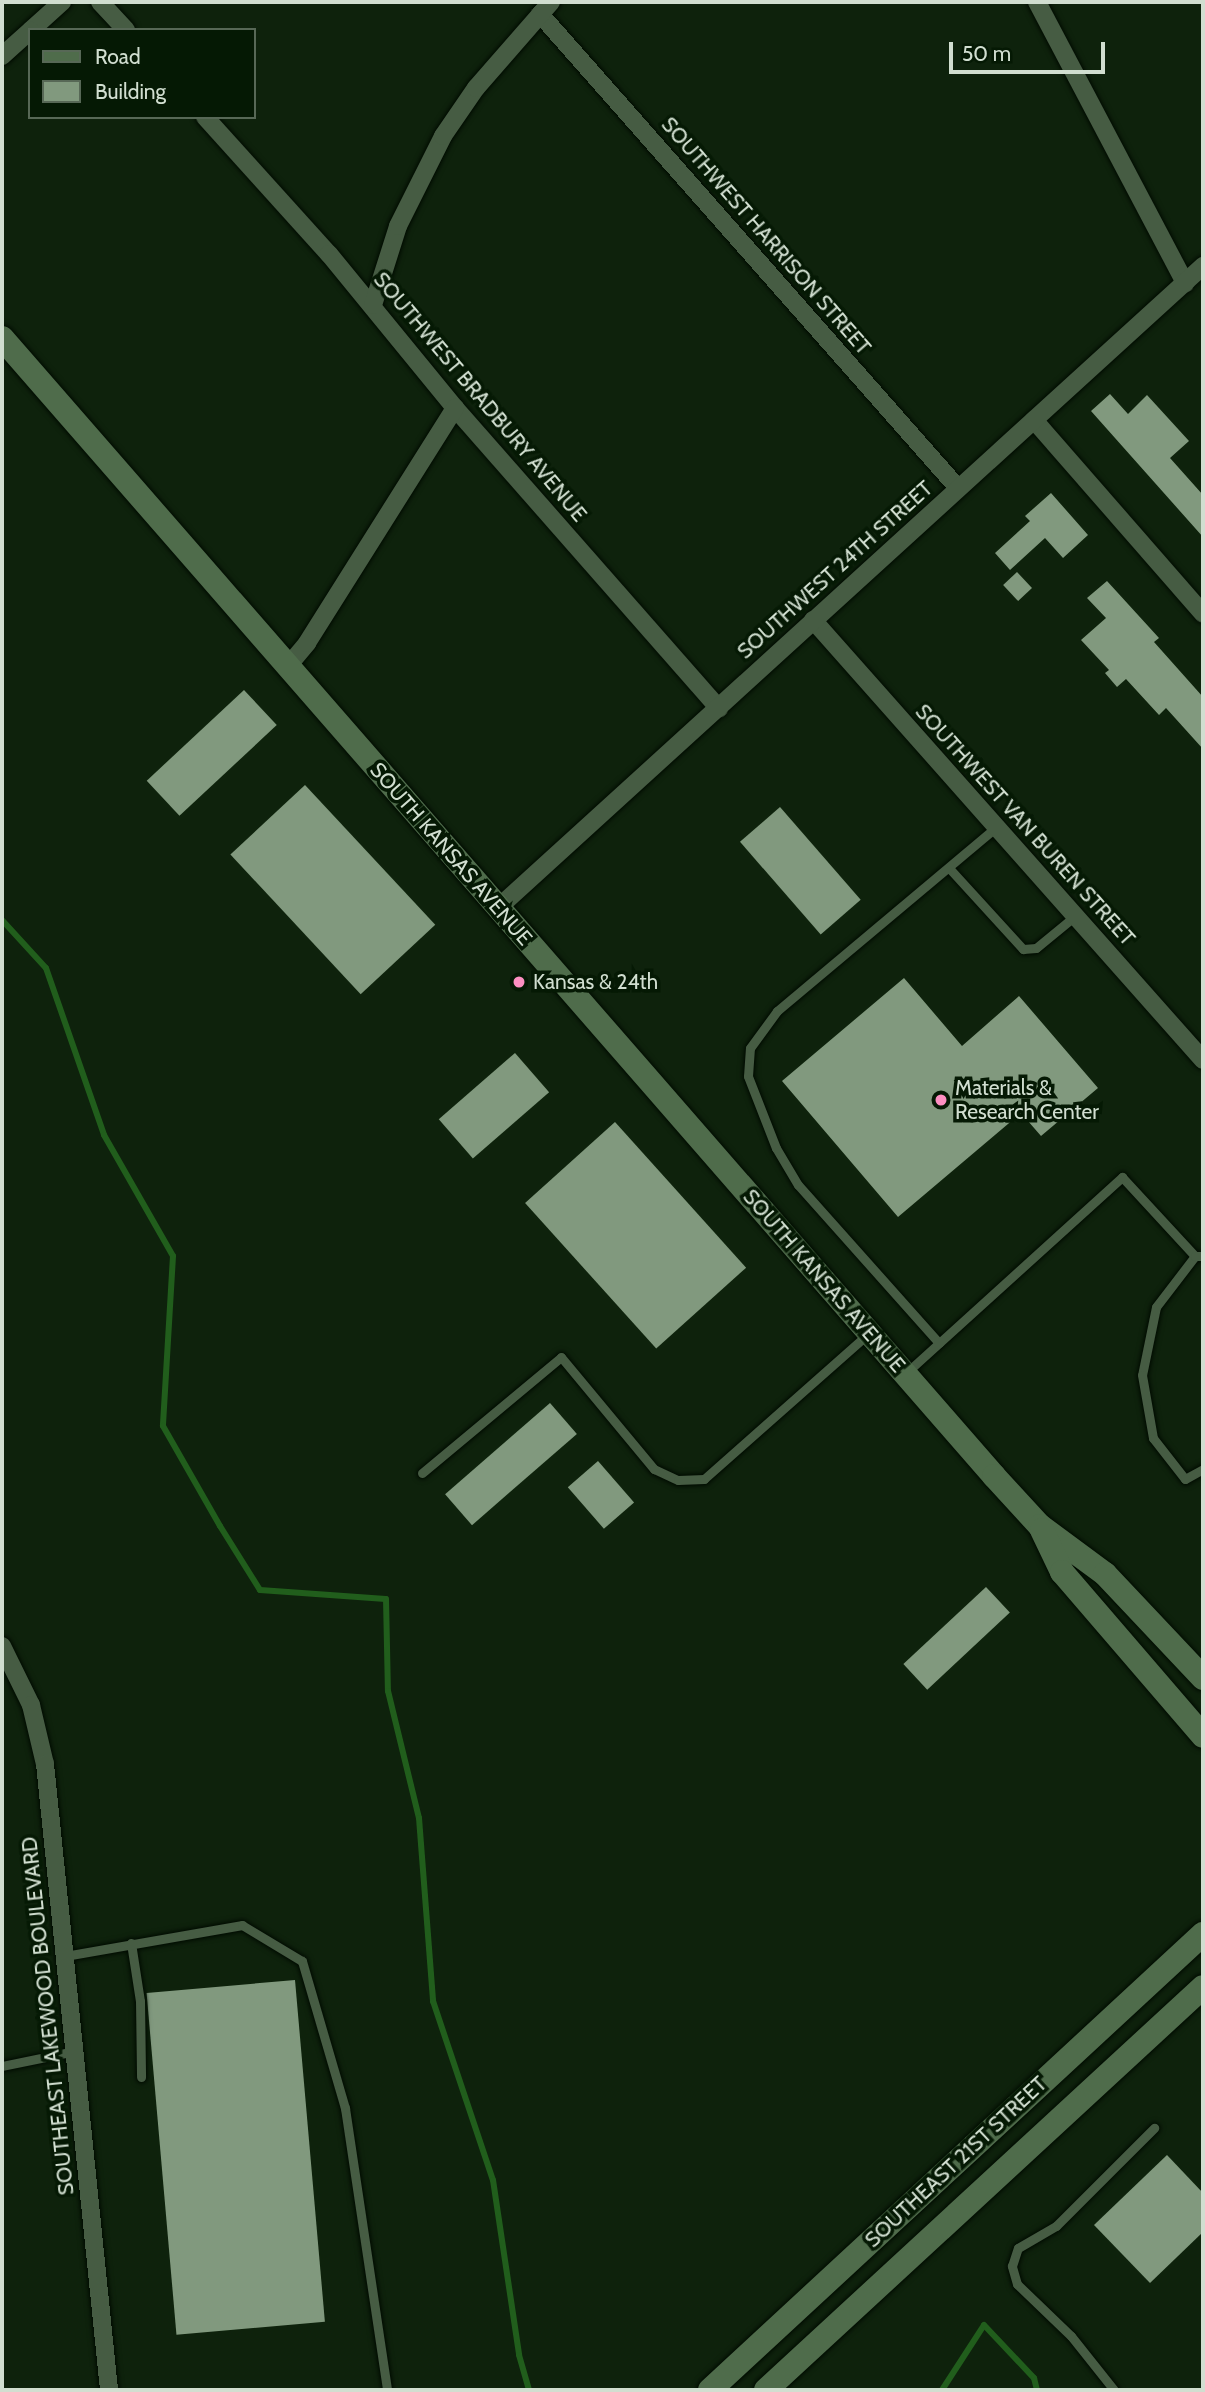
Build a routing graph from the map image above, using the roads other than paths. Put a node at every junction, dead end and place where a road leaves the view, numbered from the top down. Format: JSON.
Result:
{"nodes":[{"id":1,"x":62,"y":2,"type":"edge"},
{"id":2,"x":100,"y":2,"type":"edge"},
{"id":3,"x":1037,"y":2,"type":"edge"},
{"id":4,"x":546,"y":8,"type":"edge"},
{"id":5,"x":32,"y":28,"type":"edge"},
{"id":6,"x":123,"y":28,"type":"edge"},
{"id":7,"x":28,"y":32,"type":"edge"},
{"id":8,"x":2,"y":56,"type":"edge"},
{"id":9,"x":207,"y":119,"type":"edge"},
{"id":10,"x":1203,"y":266,"type":"edge"},
{"id":11,"x":1185,"y":283,"type":"junction"},
{"id":12,"x":373,"y":305,"type":"junction"},
{"id":13,"x":2,"y":338,"type":"edge"},
{"id":14,"x":455,"y":408,"type":"junction"},
{"id":15,"x":1034,"y":420,"type":"junction"},
{"id":16,"x":958,"y":488,"type":"junction"},
{"id":17,"x":1203,"y":614,"type":"edge"},
{"id":18,"x":813,"y":620,"type":"junction"},
{"id":19,"x":288,"y":666,"type":"junction"},
{"id":20,"x":719,"y":708,"type":"junction"},
{"id":21,"x":996,"y":827,"type":"junction"},
{"id":22,"x":949,"y":868,"type":"junction"},
{"id":23,"x":498,"y":908,"type":"junction"},
{"id":24,"x":1075,"y":916,"type":"junction"},
{"id":25,"x":1203,"y":1060,"type":"edge"},
{"id":26,"x":1199,"y":1256,"type":"edge"},
{"id":27,"x":870,"y":1333,"type":"junction"},
{"id":28,"x":939,"y":1343,"type":"junction"},
{"id":29,"x":905,"y":1374,"type":"junction"},
{"id":30,"x":1203,"y":1469,"type":"edge"},
{"id":31,"x":422,"y":1473,"type":"dead end"},
{"id":32,"x":1040,"y":1526,"type":"junction"},
{"id":33,"x":2,"y":1646,"type":"edge"},
{"id":34,"x":1203,"y":1678,"type":"edge"},
{"id":35,"x":1203,"y":1736,"type":"edge"},
{"id":36,"x":1203,"y":1934,"type":"edge"},
{"id":37,"x":131,"y":1943,"type":"junction"},
{"id":38,"x":65,"y":1956,"type":"junction"},
{"id":39,"x":1203,"y":1987,"type":"edge"},
{"id":40,"x":75,"y":2051,"type":"junction"},
{"id":41,"x":2,"y":2066,"type":"edge"},
{"id":42,"x":141,"y":2077,"type":"dead end"},
{"id":43,"x":1154,"y":2128,"type":"dead end"},
{"id":44,"x":109,"y":2390,"type":"edge"},
{"id":45,"x":387,"y":2390,"type":"edge"},
{"id":46,"x":710,"y":2390,"type":"edge"},
{"id":47,"x":766,"y":2390,"type":"edge"},
{"id":48,"x":1114,"y":2390,"type":"edge"}],
"edges":[{"from":1,"to":5,"type":"street"},
{"from":2,"to":6,"type":"street"},
{"from":3,"to":11,"type":"street"},
{"from":4,"to":12,"type":"street"},
{"from":4,"to":16,"type":"street","name":"SOUTHWEST HARRISON STREET"},
{"from":7,"to":8,"type":"street"},
{"from":9,"to":12,"type":"street","name":"SOUTHWEST BRADBURY AVENUE"},
{"from":10,"to":11,"type":"street","name":"SOUTHWEST 24TH STREET"},
{"from":11,"to":15,"type":"street","name":"SOUTHWEST 24TH STREET"},
{"from":12,"to":14,"type":"street","name":"SOUTHWEST BRADBURY AVENUE"},
{"from":13,"to":19,"type":"main road","name":"SOUTH KANSAS AVENUE"},
{"from":14,"to":19,"type":"street"},
{"from":14,"to":20,"type":"street","name":"SOUTHWEST BRADBURY AVENUE"},
{"from":15,"to":16,"type":"street","name":"SOUTHWEST 24TH STREET"},
{"from":15,"to":17,"type":"street"},
{"from":16,"to":18,"type":"street","name":"SOUTHWEST 24TH STREET"},
{"from":18,"to":20,"type":"street","name":"SOUTHWEST 24TH STREET"},
{"from":18,"to":21,"type":"street","name":"SOUTHWEST VAN BUREN STREET"},
{"from":19,"to":23,"type":"main road","name":"SOUTH KANSAS AVENUE"},
{"from":20,"to":23,"type":"street","name":"SOUTHWEST 24TH STREET"},
{"from":21,"to":22,"type":"lane"},
{"from":21,"to":24,"type":"street","name":"SOUTHWEST VAN BUREN STREET"},
{"from":22,"to":24,"type":"lane"},
{"from":22,"to":28,"type":"lane"},
{"from":23,"to":27,"type":"main road","name":"SOUTH KANSAS AVENUE"},
{"from":24,"to":25,"type":"street","name":"SOUTHWEST VAN BUREN STREET"},
{"from":26,"to":28,"type":"lane"},
{"from":26,"to":30,"type":"lane"},
{"from":27,"to":29,"type":"main road","name":"SOUTH KANSAS AVENUE"},
{"from":27,"to":31,"type":"lane"},
{"from":28,"to":29,"type":"lane"},
{"from":29,"to":32,"type":"main road","name":"SOUTH KANSAS AVENUE"},
{"from":32,"to":34,"type":"main road","name":"SOUTH KANSAS AVENUE"},
{"from":32,"to":35,"type":"main road","name":"SOUTH KANSAS AVENUE"},
{"from":33,"to":38,"type":"street","name":"SOUTHEAST LAKEWOOD BOULEVARD"},
{"from":36,"to":46,"type":"main road","name":"SOUTHEAST 21ST STREET"},
{"from":37,"to":38,"type":"lane"},
{"from":37,"to":42,"type":"lane"},
{"from":37,"to":45,"type":"lane"},
{"from":38,"to":40,"type":"street","name":"SOUTHEAST LAKEWOOD BOULEVARD"},
{"from":39,"to":47,"type":"main road","name":"SOUTHEAST 21ST STREET"},
{"from":40,"to":41,"type":"lane"},
{"from":40,"to":44,"type":"street","name":"SOUTHEAST LAKEWOOD BOULEVARD"},
{"from":43,"to":48,"type":"lane"}]}
